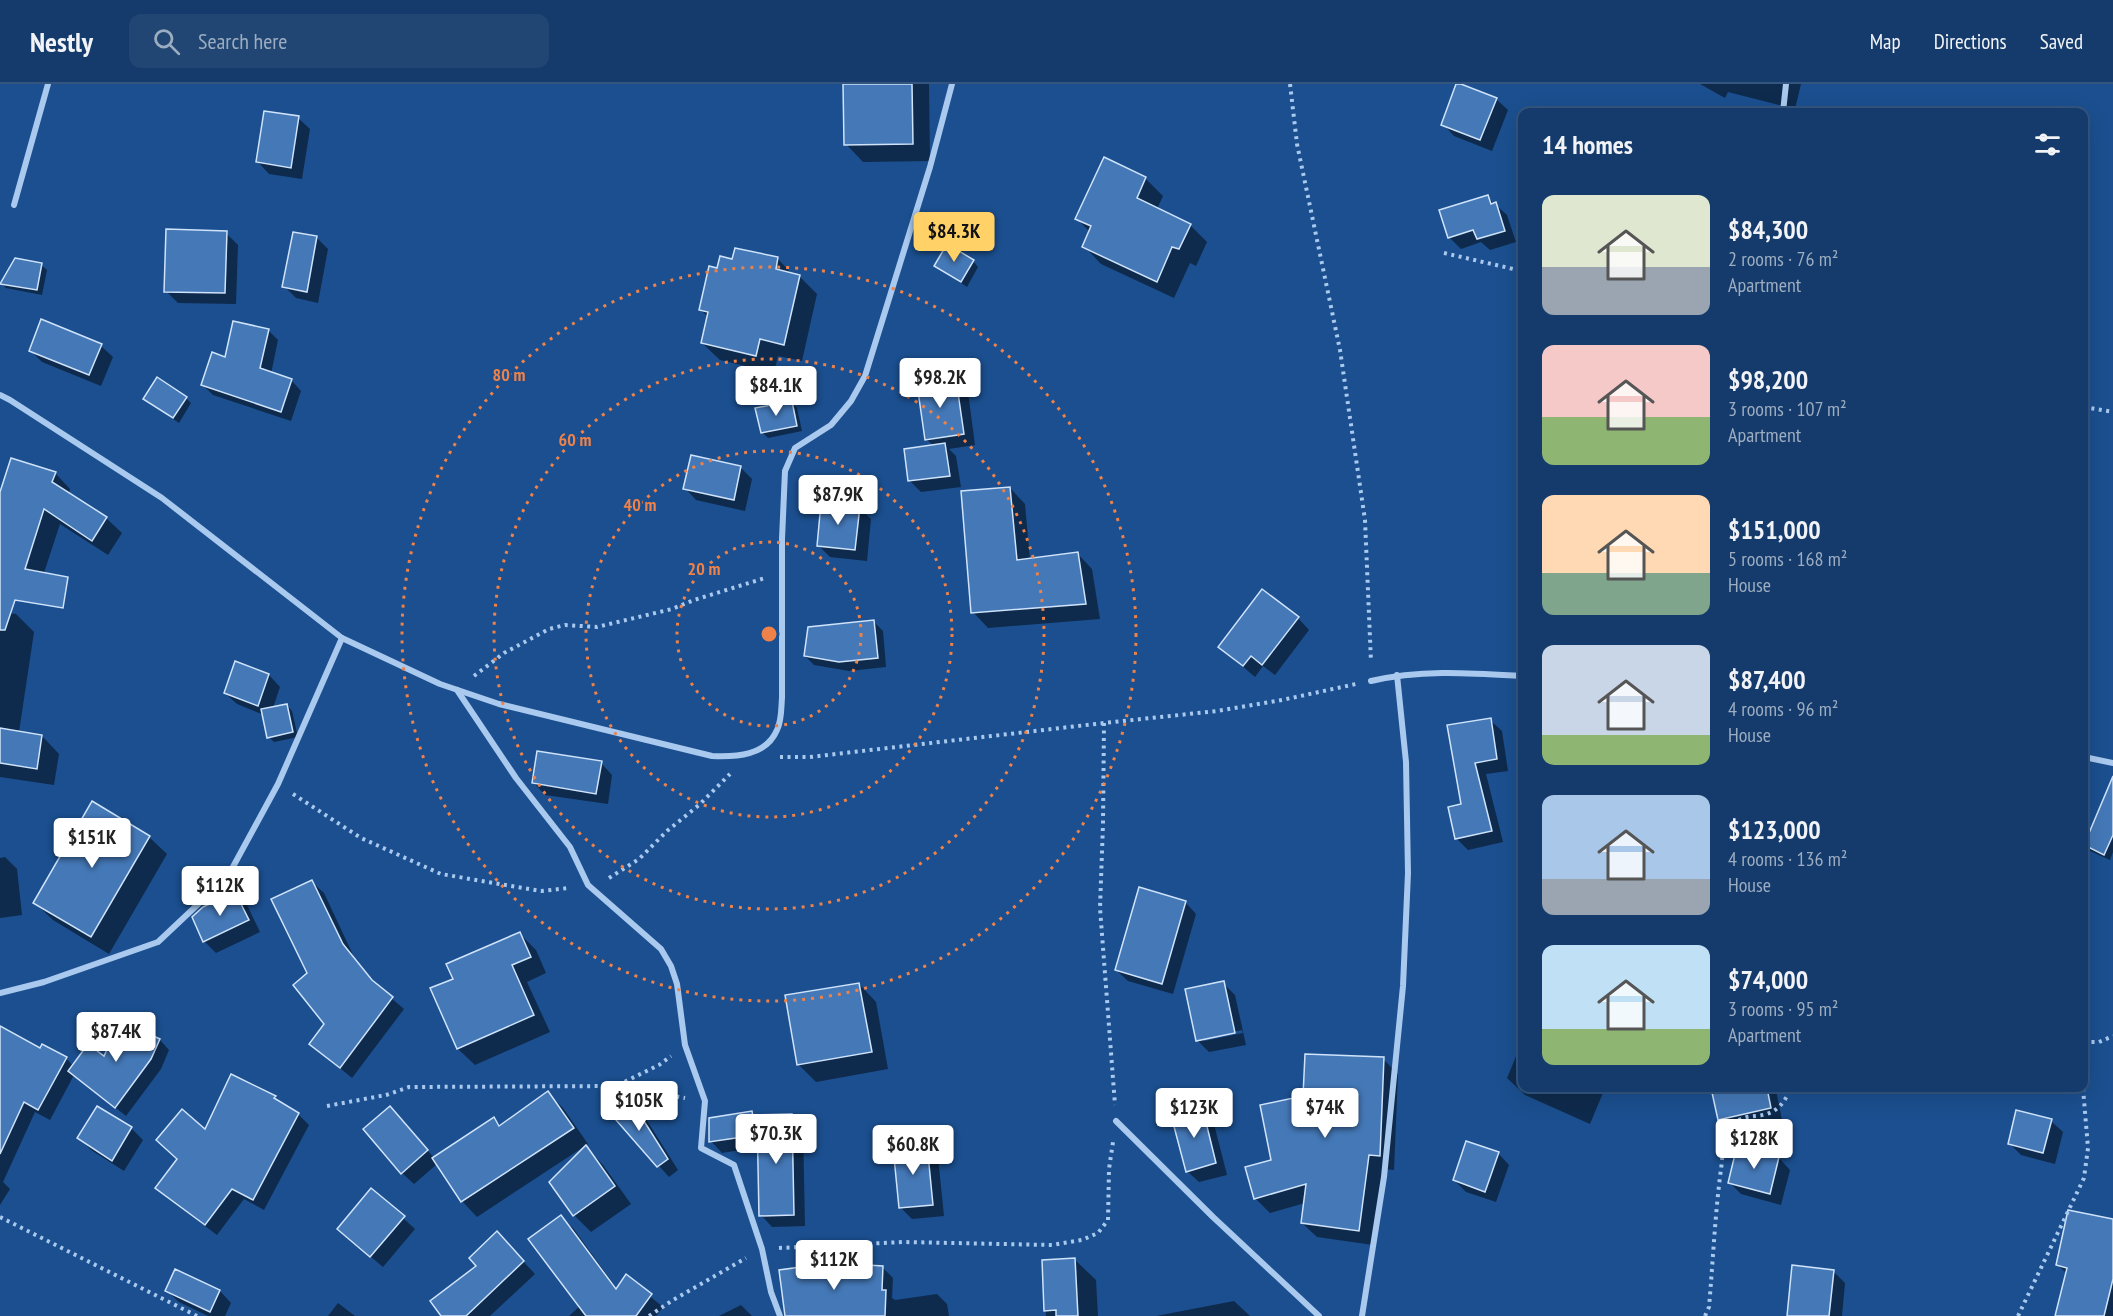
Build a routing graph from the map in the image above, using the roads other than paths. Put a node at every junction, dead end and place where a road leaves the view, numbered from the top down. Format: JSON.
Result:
{"nodes":[{"id":1,"x":48,"y":84,"type":"edge"},
{"id":2,"x":952,"y":84,"type":"edge"},
{"id":3,"x":1786,"y":84,"type":"edge"},
{"id":4,"x":1783,"y":108,"type":"edge"},
{"id":5,"x":14,"y":205,"type":"dead end"},
{"id":6,"x":0,"y":395,"type":"edge"},
{"id":7,"x":342,"y":638,"type":"junction"},
{"id":8,"x":1396,"y":675,"type":"junction"},
{"id":9,"x":1518,"y":676,"type":"edge"},
{"id":10,"x":1371,"y":681,"type":"road end"},
{"id":11,"x":456,"y":689,"type":"junction"},
{"id":12,"x":2088,"y":758,"type":"edge"},
{"id":13,"x":2113,"y":763,"type":"edge"},
{"id":14,"x":0,"y":993,"type":"edge"},
{"id":15,"x":1116,"y":1120,"type":"road end"},
{"id":16,"x":780,"y":1316,"type":"edge"},
{"id":17,"x":1319,"y":1316,"type":"edge"},
{"id":18,"x":1362,"y":1316,"type":"edge"}],
"edges":[{"from":1,"to":5,"type":"street"},
{"from":2,"to":11,"type":"street"},
{"from":3,"to":4,"type":"street"},
{"from":6,"to":7,"type":"street"},
{"from":7,"to":11,"type":"street"},
{"from":7,"to":14,"type":"street"},
{"from":8,"to":9,"type":"street"},
{"from":8,"to":10,"type":"street"},
{"from":8,"to":18,"type":"street"},
{"from":11,"to":16,"type":"street"},
{"from":12,"to":13,"type":"street"},
{"from":15,"to":17,"type":"street"}]}
